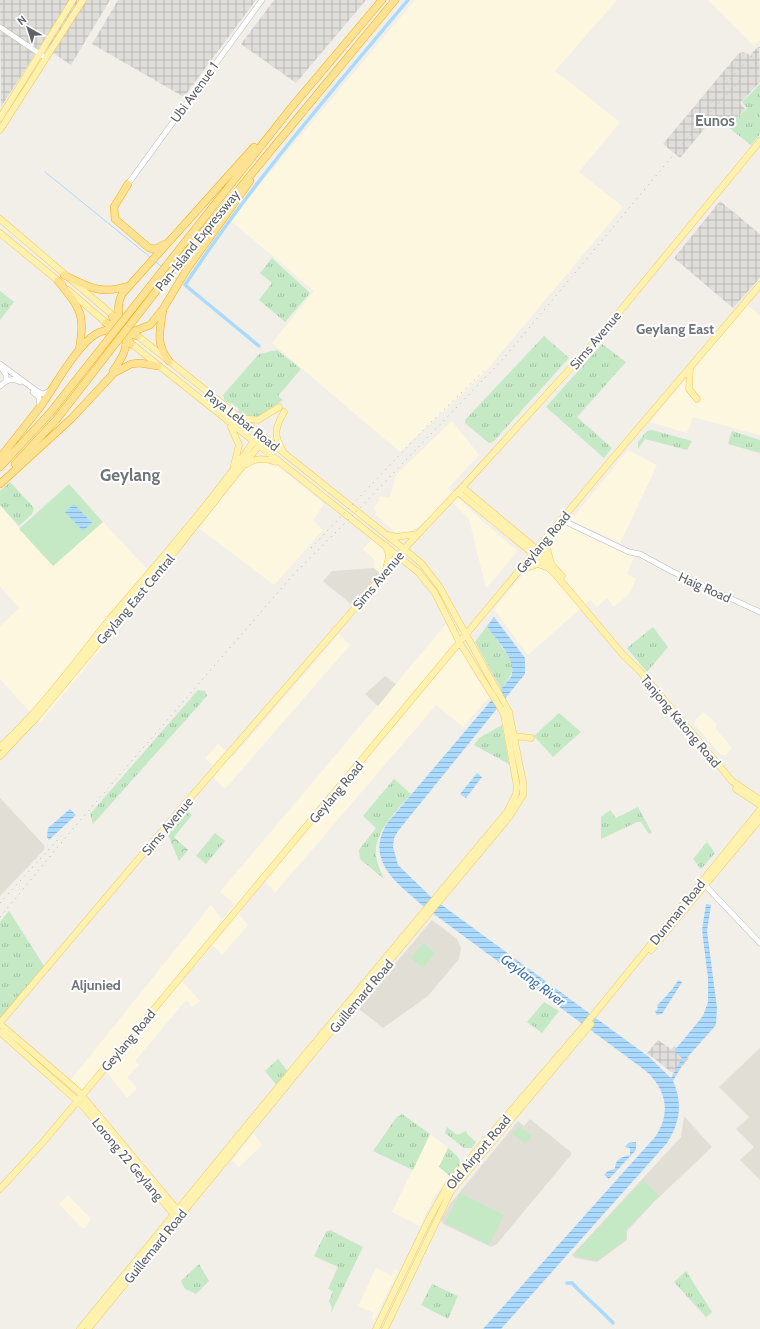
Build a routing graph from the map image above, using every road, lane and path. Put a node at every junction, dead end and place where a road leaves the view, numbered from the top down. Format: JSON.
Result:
{"nodes":[{"id":1,"x":73,"y":0,"type":"edge"},
{"id":2,"x":83,"y":0,"type":"edge"},
{"id":3,"x":262,"y":0,"type":"edge"},
{"id":4,"x":382,"y":0,"type":"edge"},
{"id":5,"x":395,"y":0,"type":"edge"},
{"id":6,"x":0,"y":28,"type":"edge"},
{"id":7,"x":39,"y":54,"type":"junction"},
{"id":8,"x":46,"y":58,"type":"junction"},
{"id":9,"x":291,"y":108,"type":"junction"},
{"id":10,"x":0,"y":118,"type":"edge"},
{"id":11,"x":0,"y":130,"type":"edge"},
{"id":12,"x":760,"y":141,"type":"edge"},
{"id":13,"x":262,"y":160,"type":"junction"},
{"id":14,"x":128,"y":184,"type":"joint"},
{"id":15,"x":0,"y":219,"type":"edge"},
{"id":16,"x":186,"y":226,"type":"junction"},
{"id":17,"x":0,"y":233,"type":"edge"},
{"id":18,"x":176,"y":259,"type":"junction"},
{"id":19,"x":64,"y":275,"type":"junction"},
{"id":20,"x":58,"y":281,"type":"junction"},
{"id":21,"x":760,"y":285,"type":"edge"},
{"id":22,"x":128,"y":286,"type":"junction"},
{"id":23,"x":163,"y":309,"type":"junction"},
{"id":24,"x":112,"y":316,"type":"joint"},
{"id":25,"x":106,"y":323,"type":"joint"},
{"id":26,"x":125,"y":332,"type":"junction"},
{"id":27,"x":78,"y":351,"type":"junction"},
{"id":28,"x":169,"y":362,"type":"junction"},
{"id":29,"x":0,"y":365,"type":"edge"},
{"id":30,"x":158,"y":366,"type":"junction"},
{"id":31,"x":690,"y":368,"type":"junction"},
{"id":32,"x":107,"y":379,"type":"junction"},
{"id":33,"x":6,"y":381,"type":"junction"},
{"id":34,"x":0,"y":386,"type":"edge"},
{"id":35,"x":52,"y":389,"type":"junction"},
{"id":36,"x":697,"y":399,"type":"dead end"},
{"id":37,"x":40,"y":406,"type":"junction"},
{"id":38,"x":279,"y":407,"type":"dead end"},
{"id":39,"x":284,"y":412,"type":"dead end"},
{"id":40,"x":240,"y":418,"type":"junction"},
{"id":41,"x":227,"y":420,"type":"junction"},
{"id":42,"x":259,"y":434,"type":"junction"},
{"id":43,"x":265,"y":438,"type":"junction"},
{"id":44,"x":256,"y":444,"type":"junction"},
{"id":45,"x":286,"y":454,"type":"junction"},
{"id":46,"x":0,"y":458,"type":"edge"},
{"id":47,"x":281,"y":464,"type":"junction"},
{"id":48,"x":0,"y":467,"type":"edge"},
{"id":49,"x":241,"y":469,"type":"junction"},
{"id":50,"x":233,"y":470,"type":"junction"},
{"id":51,"x":0,"y":480,"type":"edge"},
{"id":52,"x":0,"y":484,"type":"edge"},
{"id":53,"x":460,"y":489,"type":"junction"},
{"id":54,"x":562,"y":520,"type":"junction"},
{"id":55,"x":418,"y":534,"type":"junction"},
{"id":56,"x":386,"y":535,"type":"junction"},
{"id":57,"x":548,"y":537,"type":"junction"},
{"id":58,"x":386,"y":545,"type":"junction"},
{"id":59,"x":404,"y":549,"type":"junction"},
{"id":60,"x":535,"y":552,"type":"junction"},
{"id":61,"x":399,"y":555,"type":"junction"},
{"id":62,"x":550,"y":566,"type":"junction"},
{"id":63,"x":520,"y":571,"type":"junction"},
{"id":64,"x":385,"y":573,"type":"junction"},
{"id":65,"x":760,"y":612,"type":"edge"},
{"id":66,"x":467,"y":636,"type":"junction"},
{"id":67,"x":460,"y":643,"type":"junction"},
{"id":68,"x":514,"y":736,"type":"junction"},
{"id":69,"x":531,"y":738,"type":"dead end"},
{"id":70,"x":0,"y":747,"type":"edge"},
{"id":71,"x":0,"y":756,"type":"edge"},
{"id":72,"x":732,"y":781,"type":"junction"},
{"id":73,"x":760,"y":800,"type":"edge"},
{"id":74,"x":760,"y":805,"type":"edge"},
{"id":75,"x":760,"y":810,"type":"edge"},
{"id":76,"x":760,"y":819,"type":"edge"},
{"id":77,"x":704,"y":884,"type":"junction"},
{"id":78,"x":438,"y":900,"type":"junction"},
{"id":79,"x":760,"y":943,"type":"edge"},
{"id":80,"x":11,"y":1011,"type":"junction"},
{"id":81,"x":0,"y":1015,"type":"edge"},
{"id":82,"x":596,"y":1015,"type":"joint"},
{"id":83,"x":0,"y":1024,"type":"edge"},
{"id":84,"x":585,"y":1027,"type":"junction"},
{"id":85,"x":0,"y":1032,"type":"edge"},
{"id":86,"x":80,"y":1098,"type":"junction"},
{"id":87,"x":0,"y":1189,"type":"edge"},
{"id":88,"x":177,"y":1214,"type":"junction"},
{"id":89,"x":80,"y":1329,"type":"edge"},
{"id":90,"x":88,"y":1329,"type":"edge"},
{"id":91,"x":376,"y":1329,"type":"edge"},
{"id":92,"x":385,"y":1329,"type":"edge"}],
"edges":[{"from":1,"to":7,"type":"main road"},
{"from":2,"to":8,"type":"main road"},
{"from":3,"to":14,"type":"street","name":"Ubi Avenue 1"},
{"from":4,"to":9,"type":"highway","name":"Pan-Island Expressway"},
{"from":5,"to":13,"type":"highway","name":"Pan-Island Expressway"},
{"from":6,"to":7,"type":"street"},
{"from":7,"to":8,"type":"street"},
{"from":7,"to":10,"type":"main road"},
{"from":8,"to":11,"type":"main road"},
{"from":9,"to":16,"type":"highway"},
{"from":9,"to":18,"type":"highway","name":"Pan-Island Expressway"},
{"from":12,"to":53,"type":"main road","name":"Sims Avenue"},
{"from":13,"to":18,"type":"highway","name":"Pan-Island Expressway"},
{"from":13,"to":23,"type":"highway"},
{"from":14,"to":16,"type":"highway"},
{"from":15,"to":19,"type":"main road"},
{"from":16,"to":22,"type":"highway"},
{"from":17,"to":20,"type":"main road"},
{"from":18,"to":48,"type":"highway","name":"Pan-Island Expressway","bridge":true},
{"from":18,"to":51,"type":"highway","name":"Pan-Island Expressway","bridge":true},
{"from":19,"to":22,"type":"highway"},
{"from":19,"to":24,"type":"main road"},
{"from":20,"to":25,"type":"main road"},
{"from":20,"to":27,"type":"highway"},
{"from":21,"to":31,"type":"main road","name":"Geylang Road"},
{"from":22,"to":26,"type":"highway"},
{"from":23,"to":26,"type":"highway"},
{"from":23,"to":28,"type":"highway"},
{"from":24,"to":26,"type":"highway"},
{"from":25,"to":26,"type":"highway"},
{"from":26,"to":27,"type":"highway"},
{"from":26,"to":28,"type":"main road","name":"Paya Lebar Road"},
{"from":26,"to":30,"type":"main road","name":"Paya Lebar Road"},
{"from":26,"to":32,"type":"highway"},
{"from":27,"to":35,"type":"highway"},
{"from":28,"to":40,"type":"main road","name":"Paya Lebar Road"},
{"from":29,"to":33,"type":"street"},
{"from":29,"to":35,"type":"street"},
{"from":30,"to":32,"type":"highway"},
{"from":30,"to":41,"type":"main road","name":"Paya Lebar Road"},
{"from":31,"to":36,"type":"main road"},
{"from":31,"to":54,"type":"main road","name":"Geylang Road"},
{"from":32,"to":52,"type":"highway"},
{"from":33,"to":34,"type":"street"},
{"from":33,"to":37,"type":"street"},
{"from":35,"to":37,"type":"highway"},
{"from":37,"to":46,"type":"highway"},
{"from":38,"to":40,"type":"main road"},
{"from":39,"to":45,"type":"main road"},
{"from":40,"to":42,"type":"main road","name":"Paya Lebar Road"},
{"from":41,"to":44,"type":"main road","name":"Paya Lebar Road"},
{"from":41,"to":50,"type":"main road"},
{"from":42,"to":43,"type":"main road","name":"Paya Lebar Road"},
{"from":42,"to":44,"type":"main road","name":"Geylang East Central"},
{"from":43,"to":44,"type":"main road","name":"Geylang East Central"},
{"from":43,"to":45,"type":"main road","name":"Paya Lebar Road"},
{"from":44,"to":47,"type":"main road","name":"Paya Lebar Road"},
{"from":44,"to":49,"type":"main road","name":"Geylang East Central"},
{"from":44,"to":50,"type":"main road","name":"Geylang East Central"},
{"from":45,"to":56,"type":"main road","name":"Paya Lebar Road"},
{"from":47,"to":49,"type":"main road"},
{"from":47,"to":58,"type":"main road","name":"Paya Lebar Road"},
{"from":49,"to":71,"type":"main road","name":"Geylang East Central"},
{"from":50,"to":70,"type":"main road","name":"Geylang East Central"},
{"from":53,"to":55,"type":"main road","name":"Sims Avenue"},
{"from":53,"to":60,"type":"main road","name":"Tanjong Katong Road"},
{"from":54,"to":57,"type":"main road","name":"Geylang Road"},
{"from":54,"to":65,"type":"street","name":"Haig Road"},
{"from":55,"to":56,"type":"main road"},
{"from":55,"to":59,"type":"main road","name":"Sims Avenue"},
{"from":56,"to":59,"type":"main road","name":"Paya Lebar Road"},
{"from":57,"to":60,"type":"main road","name":"Geylang Road"},
{"from":57,"to":62,"type":"main road"},
{"from":58,"to":61,"type":"main road","name":"Paya Lebar Road"},
{"from":58,"to":64,"type":"main road"},
{"from":59,"to":61,"type":"main road","name":"Sims Avenue"},
{"from":59,"to":66,"type":"main road","name":"Paya Lebar Road"},
{"from":60,"to":62,"type":"main road","name":"Tanjong Katong Road"},
{"from":60,"to":63,"type":"main road","name":"Geylang Road"},
{"from":61,"to":64,"type":"main road","name":"Sims Avenue"},
{"from":61,"to":67,"type":"main road","name":"Paya Lebar Road"},
{"from":62,"to":63,"type":"main road"},
{"from":62,"to":72,"type":"main road","name":"Tanjong Katong Road"},
{"from":63,"to":66,"type":"main road","name":"Geylang Road"},
{"from":64,"to":80,"type":"main road","name":"Sims Avenue"},
{"from":66,"to":67,"type":"main road","name":"Geylang Road"},
{"from":66,"to":68,"type":"main road","name":"Guillemard Road"},
{"from":67,"to":78,"type":"main road","name":"Guillemard Road","bridge":true},
{"from":67,"to":86,"type":"main road","name":"Geylang Road"},
{"from":68,"to":69,"type":"main road"},
{"from":68,"to":78,"type":"main road","name":"Guillemard Road"},
{"from":72,"to":73,"type":"main road","name":"Tanjong Katong Road"},
{"from":72,"to":74,"type":"main road","name":"Tanjong Katong Road"},
{"from":75,"to":77,"type":"main road","name":"Dunman Road"},
{"from":76,"to":77,"type":"main road","name":"Dunman Road"},
{"from":77,"to":79,"type":"street"},
{"from":77,"to":82,"type":"main road","name":"Dunman Road"},
{"from":78,"to":88,"type":"main road","name":"Guillemard Road"},
{"from":80,"to":81,"type":"main road"},
{"from":80,"to":83,"type":"main road","name":"Sims Avenue"},
{"from":82,"to":84,"type":"main road","name":"Old Airport Road"},
{"from":83,"to":86,"type":"main road"},
{"from":84,"to":91,"type":"main road","name":"Old Airport Road"},
{"from":84,"to":92,"type":"main road","name":"Old Airport Road"},
{"from":85,"to":86,"type":"main road"},
{"from":86,"to":87,"type":"main road","name":"Geylang Road"},
{"from":86,"to":88,"type":"main road","name":"Lorong 22 Geylang"},
{"from":88,"to":89,"type":"main road","name":"Guillemard Road"},
{"from":88,"to":90,"type":"main road","name":"Guillemard Road"}]}
